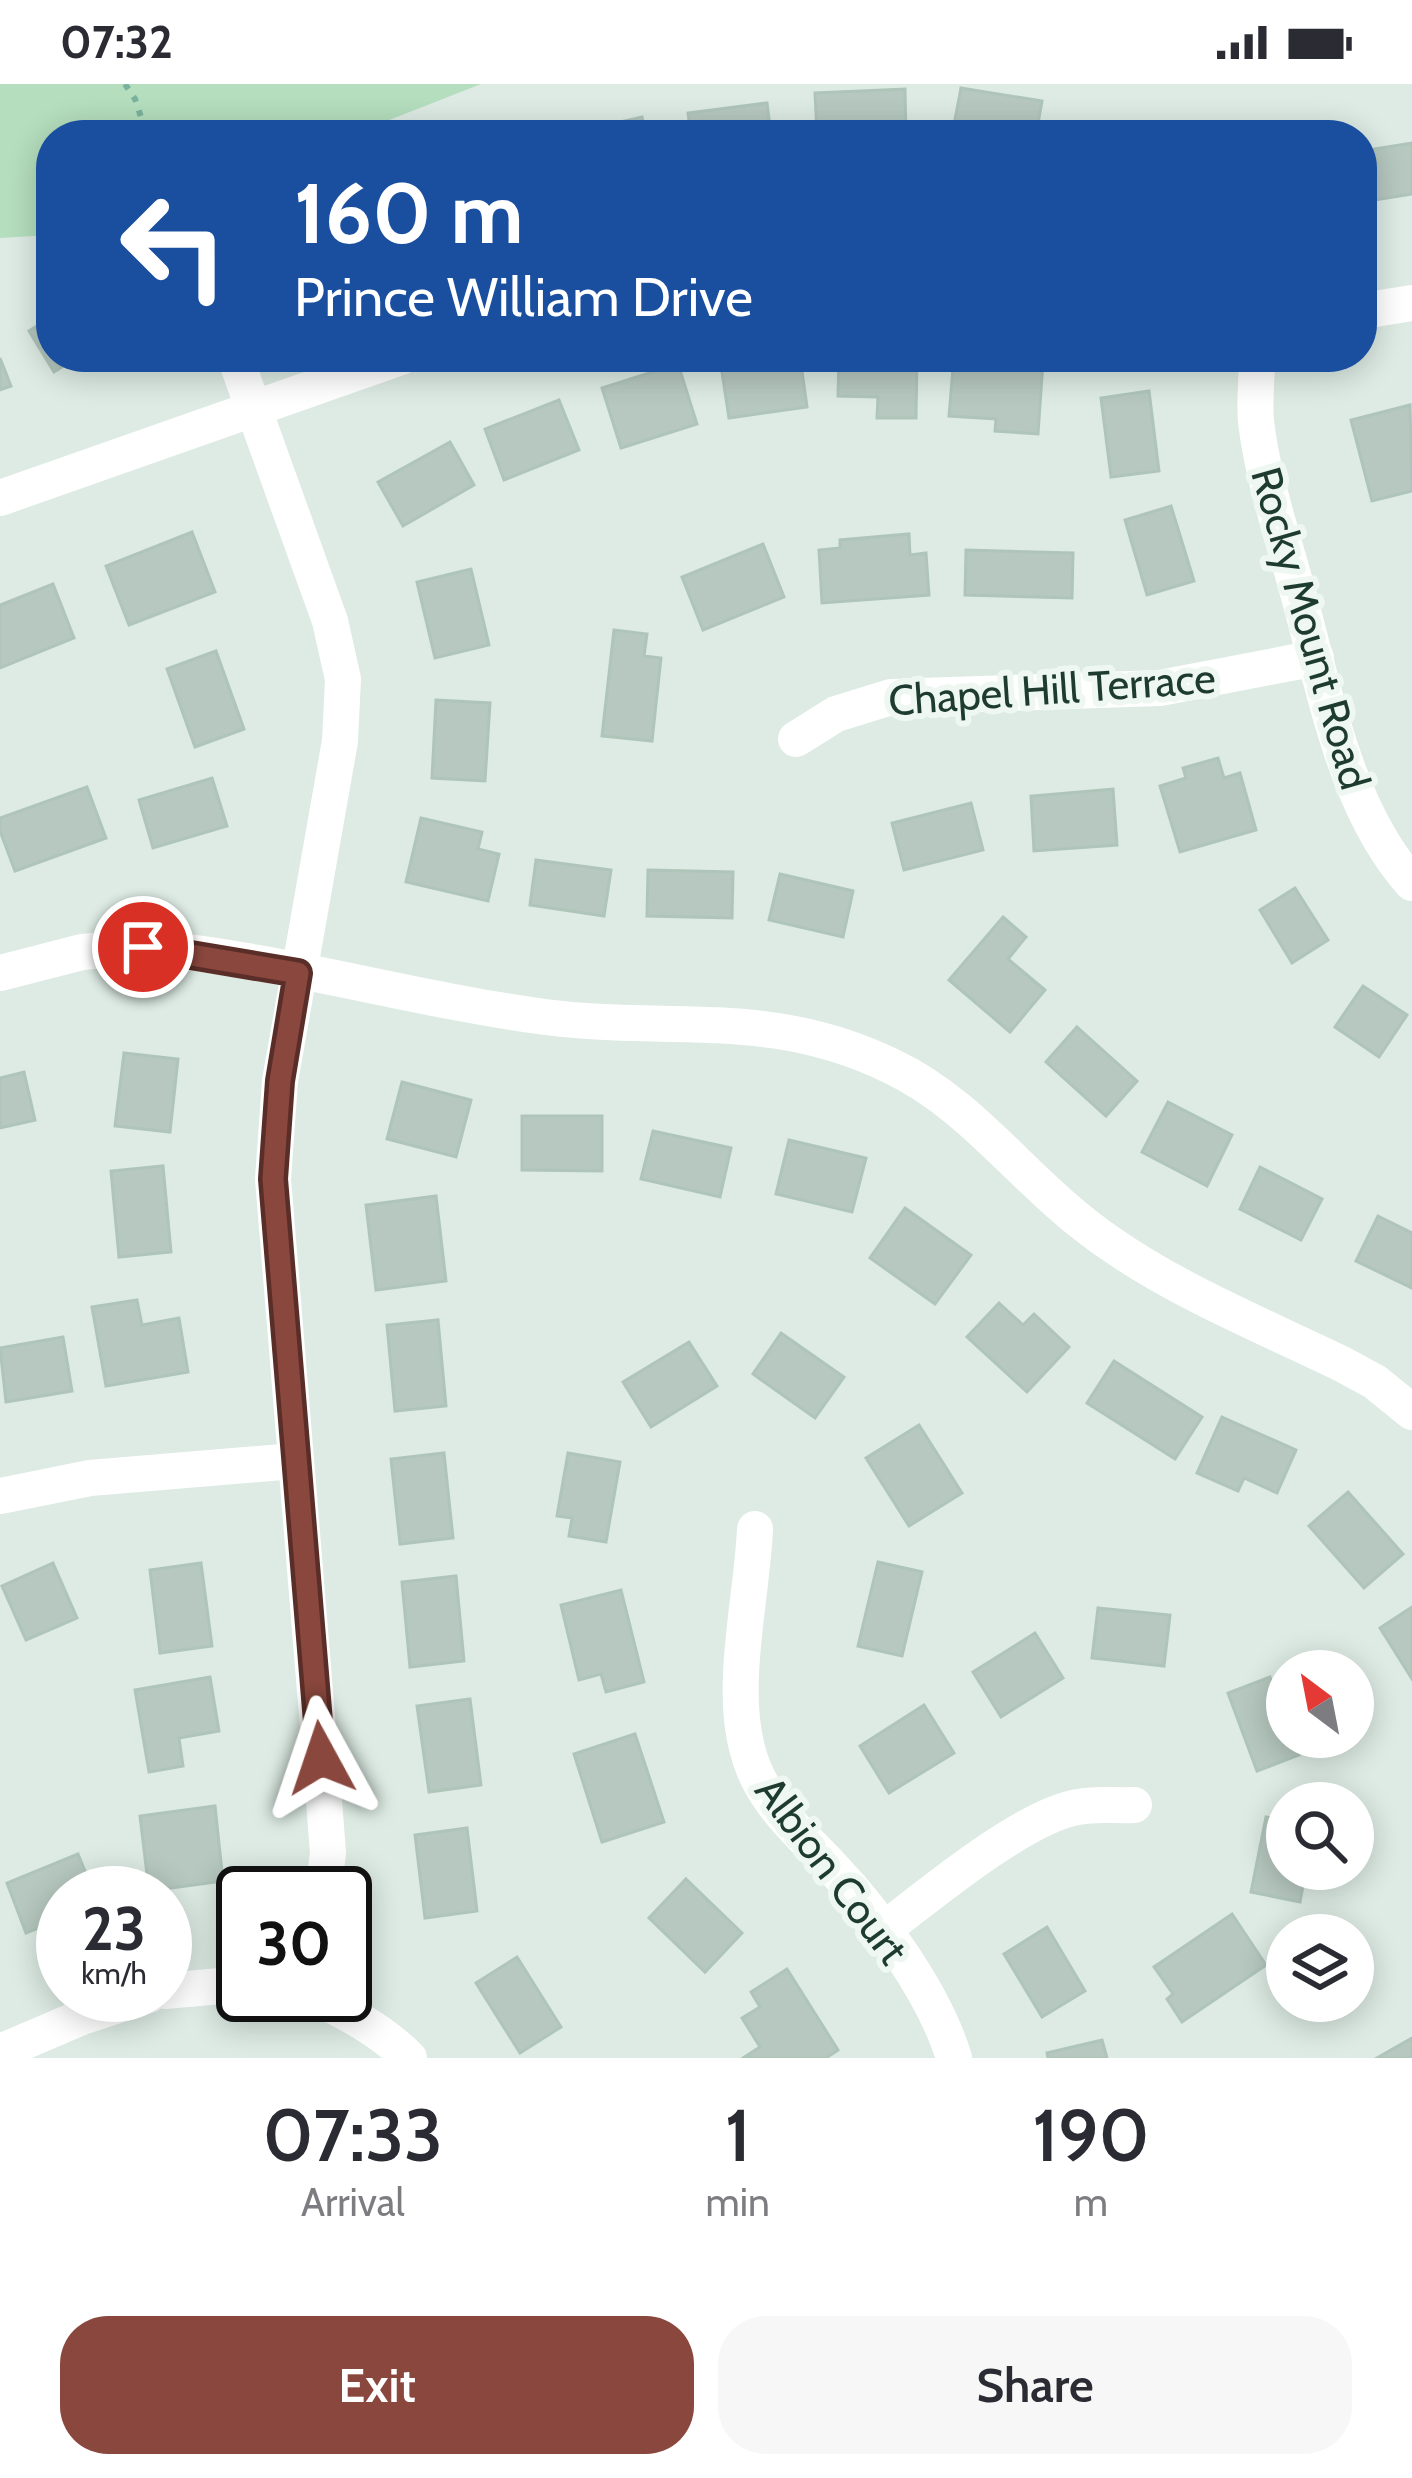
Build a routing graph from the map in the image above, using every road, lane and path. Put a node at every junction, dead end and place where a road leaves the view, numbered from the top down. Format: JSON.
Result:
{"nodes":[{"id":1,"x":125,"y":84,"type":"edge"},
{"id":2,"x":142,"y":120,"type":"edge"},
{"id":3,"x":1412,"y":303,"type":"edge"},
{"id":4,"x":1377,"y":309,"type":"edge"},
{"id":5,"x":240,"y":372,"type":"edge"},
{"id":6,"x":357,"y":372,"type":"edge"},
{"id":7,"x":1257,"y":372,"type":"edge"},
{"id":8,"x":253,"y":408,"type":"junction"},
{"id":9,"x":0,"y":498,"type":"edge"},
{"id":10,"x":1316,"y":658,"type":"junction"},
{"id":11,"x":796,"y":740,"type":"dead end"},
{"id":12,"x":1412,"y":883,"type":"edge"},
{"id":13,"x":0,"y":973,"type":"edge"},
{"id":14,"x":298,"y":973,"type":"junction"},
{"id":15,"x":1412,"y":1412,"type":"edge"},
{"id":16,"x":294,"y":1460,"type":"junction"},
{"id":17,"x":0,"y":1496,"type":"edge"},
{"id":18,"x":755,"y":1529,"type":"dead end"},
{"id":19,"x":1133,"y":1805,"type":"dead end"},
{"id":20,"x":326,"y":1866,"type":"edge"},
{"id":21,"x":882,"y":1930,"type":"junction"},
{"id":22,"x":70,"y":2022,"type":"edge"},
{"id":23,"x":362,"y":2022,"type":"edge"},
{"id":24,"x":0,"y":2052,"type":"edge"},
{"id":25,"x":409,"y":2058,"type":"edge"},
{"id":26,"x":955,"y":2058,"type":"edge"}],
"edges":[{"from":1,"to":2,"type":"path"},
{"from":3,"to":4,"type":"street"},
{"from":5,"to":8,"type":"street"},
{"from":6,"to":8,"type":"street"},
{"from":7,"to":10,"type":"street","name":"Rocky Mount Road"},
{"from":8,"to":9,"type":"street"},
{"from":8,"to":14,"type":"street"},
{"from":10,"to":11,"type":"street","name":"Chapel Hill Terrace"},
{"from":10,"to":12,"type":"street","name":"Rocky Mount Road"},
{"from":13,"to":14,"type":"street"},
{"from":14,"to":15,"type":"street"},
{"from":14,"to":16,"type":"street"},
{"from":16,"to":17,"type":"street"},
{"from":16,"to":20,"type":"street"},
{"from":18,"to":21,"type":"street","name":"Albion Court"},
{"from":19,"to":21,"type":"street"},
{"from":21,"to":26,"type":"street","name":"Albion Court"},
{"from":22,"to":24,"type":"street"},
{"from":23,"to":25,"type":"street"}]}
